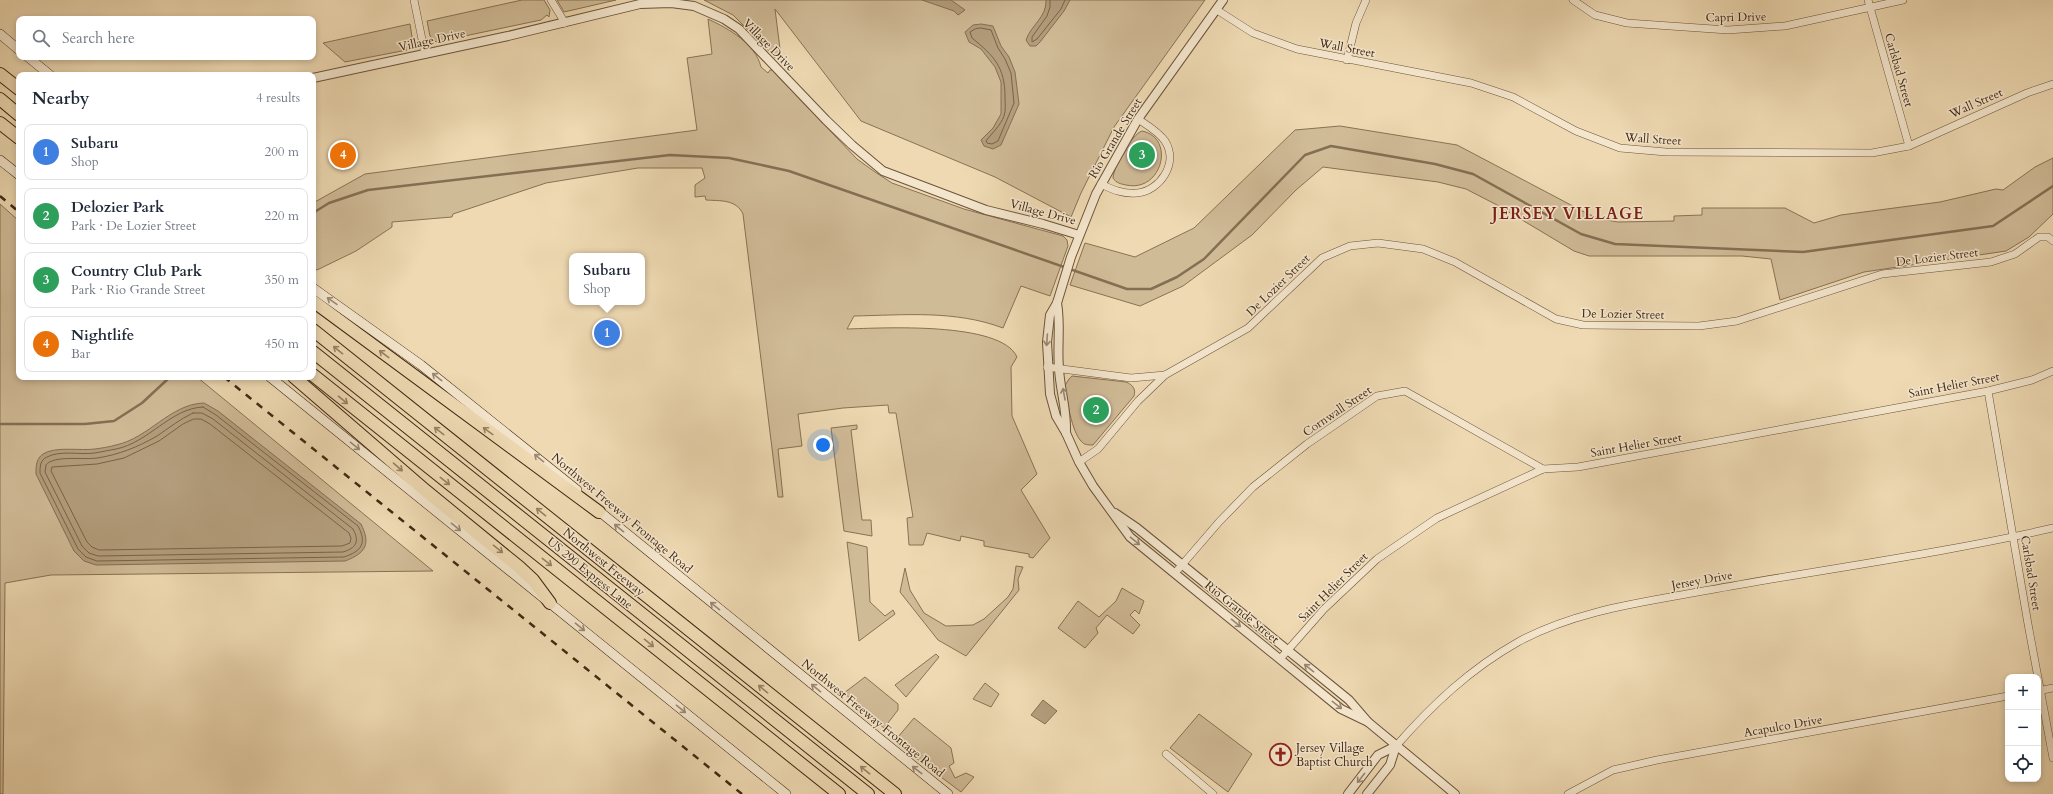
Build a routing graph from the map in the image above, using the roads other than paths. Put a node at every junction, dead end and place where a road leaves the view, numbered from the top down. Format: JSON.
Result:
{"nodes":[{"id":1,"x":414,"y":0,"type":"edge"},
{"id":2,"x":551,"y":0,"type":"edge"},
{"id":3,"x":1223,"y":0,"type":"edge"},
{"id":4,"x":1366,"y":0,"type":"edge"},
{"id":5,"x":1573,"y":0,"type":"edge"},
{"id":6,"x":1868,"y":0,"type":"edge"},
{"id":7,"x":1903,"y":0,"type":"edge"},
{"id":8,"x":1871,"y":8,"type":"junction"},
{"id":9,"x":1217,"y":10,"type":"junction"},
{"id":10,"x":565,"y":23,"type":"junction"},
{"id":11,"x":0,"y":34,"type":"edge"},
{"id":12,"x":16,"y":47,"type":"edge"},
{"id":13,"x":425,"y":54,"type":"junction"},
{"id":14,"x":32,"y":60,"type":"edge"},
{"id":15,"x":1348,"y":60,"type":"junction"},
{"id":16,"x":46,"y":72,"type":"edge"},
{"id":17,"x":0,"y":74,"type":"edge"},
{"id":18,"x":316,"y":77,"type":"edge"},
{"id":19,"x":2053,"y":84,"type":"edge"},
{"id":20,"x":16,"y":87,"type":"edge"},
{"id":21,"x":0,"y":99,"type":"edge"},
{"id":22,"x":16,"y":112,"type":"edge"},
{"id":23,"x":1138,"y":119,"type":"junction"},
{"id":24,"x":0,"y":123,"type":"edge"},
{"id":25,"x":16,"y":136,"type":"edge"},
{"id":26,"x":1909,"y":146,"type":"junction"},
{"id":27,"x":0,"y":160,"type":"edge"},
{"id":28,"x":16,"y":173,"type":"edge"},
{"id":29,"x":1101,"y":184,"type":"junction"},
{"id":30,"x":1079,"y":235,"type":"junction"},
{"id":31,"x":2053,"y":241,"type":"edge"},
{"id":32,"x":316,"y":290,"type":"edge"},
{"id":33,"x":316,"y":303,"type":"edge"},
{"id":34,"x":1057,"y":303,"type":"junction"},
{"id":35,"x":316,"y":332,"type":"edge"},
{"id":36,"x":316,"y":354,"type":"edge"},
{"id":37,"x":1047,"y":367,"type":"junction"},
{"id":38,"x":1059,"y":369,"type":"junction"},
{"id":39,"x":2053,"y":371,"type":"edge"},
{"id":40,"x":1165,"y":375,"type":"junction"},
{"id":41,"x":316,"y":378,"type":"edge"},
{"id":42,"x":274,"y":380,"type":"edge"},
{"id":43,"x":297,"y":380,"type":"edge"},
{"id":44,"x":1988,"y":391,"type":"junction"},
{"id":45,"x":1066,"y":433,"type":"junction"},
{"id":46,"x":1080,"y":462,"type":"junction"},
{"id":47,"x":1544,"y":469,"type":"junction"},
{"id":48,"x":1112,"y":510,"type":"junction"},
{"id":49,"x":599,"y":512,"type":"junction"},
{"id":50,"x":2053,"y":528,"type":"edge"},
{"id":51,"x":2014,"y":537,"type":"junction"},
{"id":52,"x":1181,"y":565,"type":"junction"},
{"id":53,"x":1175,"y":573,"type":"junction"},
{"id":54,"x":550,"y":603,"type":"junction"},
{"id":55,"x":1288,"y":650,"type":"junction"},
{"id":56,"x":1280,"y":659,"type":"junction"},
{"id":57,"x":2037,"y":674,"type":"edge"},
{"id":58,"x":2053,"y":688,"type":"edge"},
{"id":59,"x":2041,"y":691,"type":"edge"},
{"id":60,"x":2041,"y":696,"type":"edge"},
{"id":61,"x":2005,"y":697,"type":"edge"},
{"id":62,"x":1368,"y":722,"type":"junction"},
{"id":63,"x":1396,"y":746,"type":"junction"},
{"id":64,"x":1166,"y":754,"type":"dead end"},
{"id":65,"x":2053,"y":758,"type":"edge"},
{"id":66,"x":786,"y":794,"type":"edge"},
{"id":67,"x":839,"y":794,"type":"edge"},
{"id":68,"x":868,"y":794,"type":"edge"},
{"id":69,"x":895,"y":794,"type":"edge"},
{"id":70,"x":948,"y":794,"type":"edge"},
{"id":71,"x":1214,"y":794,"type":"edge"},
{"id":72,"x":1348,"y":794,"type":"edge"},
{"id":73,"x":1367,"y":794,"type":"edge"},
{"id":74,"x":1455,"y":794,"type":"edge"},
{"id":75,"x":1568,"y":794,"type":"edge"}],
"edges":[{"from":1,"to":13,"type":"street"},
{"from":2,"to":10,"type":"street"},
{"from":3,"to":9,"type":"street","name":"Rio Grande Street"},
{"from":4,"to":15,"type":"street"},
{"from":5,"to":8,"type":"street","name":"Capri Drive"},
{"from":6,"to":8,"type":"street","name":"Carlsbad Street"},
{"from":7,"to":8,"type":"street","name":"Capri Drive"},
{"from":8,"to":26,"type":"street","name":"Carlsbad Street"},
{"from":9,"to":15,"type":"street","name":"Wall Street"},
{"from":9,"to":23,"type":"street","name":"Rio Grande Street"},
{"from":10,"to":13,"type":"street","name":"Village Drive"},
{"from":10,"to":30,"type":"street","name":"Village Drive"},
{"from":11,"to":12,"type":"main road"},
{"from":13,"to":18,"type":"street","name":"Village Drive"},
{"from":14,"to":16,"type":"main road"},
{"from":15,"to":26,"type":"street","name":"Wall Street"},
{"from":17,"to":20,"type":"highway"},
{"from":19,"to":26,"type":"street","name":"Wall Street"},
{"from":21,"to":22,"type":"highway"},
{"from":23,"to":29,"type":"street","name":"Rio Grande Street"},
{"from":23,"to":29,"type":"street"},
{"from":24,"to":25,"type":"highway"},
{"from":27,"to":28,"type":"main road"},
{"from":29,"to":30,"type":"street","name":"Rio Grande Street"},
{"from":30,"to":34,"type":"street","name":"Rio Grande Street"},
{"from":31,"to":40,"type":"street","name":"De Lozier Street"},
{"from":49,"to":32,"type":"main road","name":"Northwest Freeway Frontage Road","one_way":true},
{"from":49,"to":33,"type":"highway","one_way":true},
{"from":34,"to":37,"type":"street","name":"Rio Grande Street","one_way":true},
{"from":34,"to":38,"type":"street","name":"Rio Grande Street"},
{"from":69,"to":35,"type":"highway","name":"Northwest Freeway","one_way":true},
{"from":36,"to":68,"type":"highway","name":"US 290 Express Lane"},
{"from":37,"to":38,"type":"street","name":"De Lozier Street"},
{"from":37,"to":45,"type":"street","name":"Rio Grande Street"},
{"from":38,"to":40,"type":"street","name":"De Lozier Street"},
{"from":45,"to":38,"type":"street","name":"Rio Grande Street","one_way":true},
{"from":39,"to":44,"type":"street","name":"Saint Helier Street"},
{"from":40,"to":46,"type":"street","name":"De Lozier Street"},
{"from":41,"to":67,"type":"highway","one_way":true},
{"from":42,"to":54,"type":"main road","one_way":true},
{"from":43,"to":54,"type":"highway","one_way":true},
{"from":44,"to":47,"type":"street","name":"Saint Helier Street"},
{"from":44,"to":51,"type":"street","name":"Carlsbad Street"},
{"from":45,"to":46,"type":"street","name":"Rio Grande Street"},
{"from":46,"to":48,"type":"street","name":"Rio Grande Street"},
{"from":47,"to":52,"type":"street","name":"Cornwall Street"},
{"from":47,"to":55,"type":"street","name":"Saint Helier Street"},
{"from":48,"to":52,"type":"street","name":"Rio Grande Street"},
{"from":48,"to":53,"type":"street","name":"Rio Grande Street","one_way":true},
{"from":70,"to":49,"type":"main road","name":"Northwest Freeway Frontage Road","one_way":true},
{"from":50,"to":51,"type":"street","name":"Jersey Drive"},
{"from":51,"to":57,"type":"street","name":"Carlsbad Street"},
{"from":51,"to":63,"type":"street","name":"Jersey Drive"},
{"from":52,"to":53,"type":"street","name":"Cornwall Street"},
{"from":52,"to":55,"type":"street","name":"Rio Grande Street"},
{"from":53,"to":56,"type":"street","name":"Rio Grande Street","one_way":true},
{"from":54,"to":66,"type":"main road","one_way":true},
{"from":55,"to":56,"type":"street","name":"Saint Helier Street"},
{"from":62,"to":55,"type":"street","name":"Rio Grande Street","one_way":true},
{"from":56,"to":62,"type":"street","name":"Rio Grande Street","one_way":true},
{"from":58,"to":59,"type":"street"},
{"from":60,"to":65,"type":"street","name":"Carlsbad Street"},
{"from":61,"to":75,"type":"street","name":"Acapulco Drive"},
{"from":62,"to":63,"type":"street","name":"Rio Grande Street"},
{"from":63,"to":72,"type":"street","name":"Jersey Drive","one_way":true},
{"from":63,"to":73,"type":"street","name":"Jersey Drive"},
{"from":63,"to":74,"type":"street","name":"Rio Grande Street"},
{"from":64,"to":71,"type":"street"}]}
